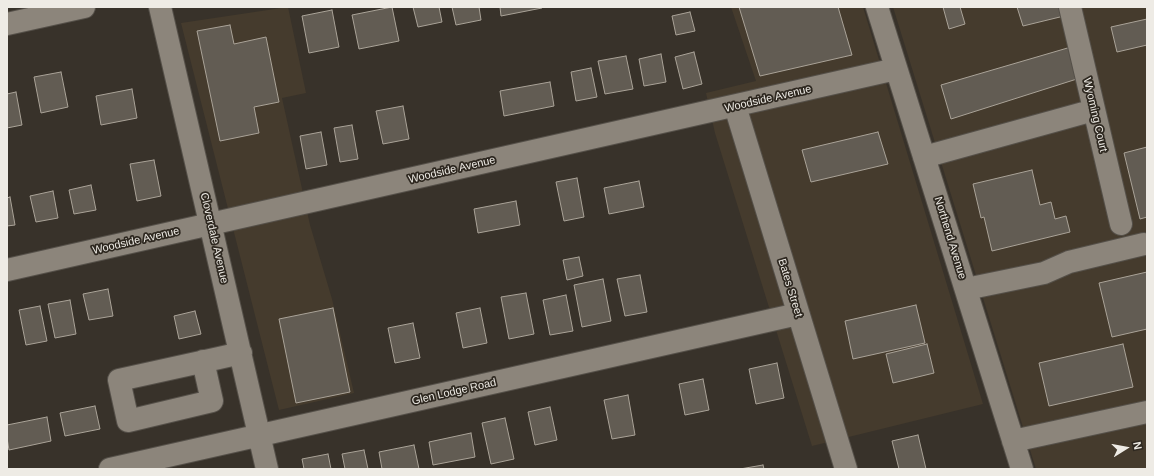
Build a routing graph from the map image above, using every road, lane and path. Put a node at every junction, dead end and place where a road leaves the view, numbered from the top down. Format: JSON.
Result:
{"nodes":[{"id":1,"x":84,"y":7,"type":"edge"},
{"id":2,"x":160,"y":7,"type":"edge"},
{"id":3,"x":877,"y":7,"type":"edge"},
{"id":4,"x":1070,"y":7,"type":"edge"},
{"id":5,"x":7,"y":24,"type":"edge"},
{"id":6,"x":896,"y":70,"type":"junction"},
{"id":7,"x":735,"y":106,"type":"junction"},
{"id":8,"x":1094,"y":110,"type":"junction"},
{"id":9,"x":924,"y":157,"type":"junction"},
{"id":10,"x":211,"y":224,"type":"junction"},
{"id":11,"x":1121,"y":224,"type":"dead end"},
{"id":12,"x":1144,"y":244,"type":"dead end"},
{"id":13,"x":7,"y":270,"type":"edge"},
{"id":14,"x":966,"y":289,"type":"junction"},
{"id":15,"x":798,"y":314,"type":"junction"},
{"id":16,"x":241,"y":353,"type":"junction"},
{"id":17,"x":203,"y":362,"type":"dead end"},
{"id":18,"x":1147,"y":412,"type":"edge"},
{"id":19,"x":259,"y":435,"type":"junction"},
{"id":20,"x":1013,"y":441,"type":"junction"},
{"id":21,"x":110,"y":469,"type":"edge"},
{"id":22,"x":267,"y":469,"type":"edge"},
{"id":23,"x":846,"y":469,"type":"edge"},
{"id":24,"x":1022,"y":469,"type":"edge"}],
"edges":[{"from":1,"to":5,"type":"street"},
{"from":2,"to":10,"type":"street","name":"Cloverdale Avenue"},
{"from":3,"to":6,"type":"street","name":"Northend Avenue"},
{"from":4,"to":8,"type":"street","name":"Wyoming Court"},
{"from":6,"to":7,"type":"street","name":"Woodside Avenue"},
{"from":6,"to":9,"type":"street","name":"Northend Avenue"},
{"from":7,"to":10,"type":"street","name":"Woodside Avenue"},
{"from":7,"to":15,"type":"street","name":"Bates Street"},
{"from":8,"to":9,"type":"street"},
{"from":8,"to":11,"type":"street","name":"Wyoming Court"},
{"from":9,"to":14,"type":"street","name":"Northend Avenue"},
{"from":10,"to":13,"type":"street","name":"Woodside Avenue"},
{"from":10,"to":16,"type":"street","name":"Cloverdale Avenue"},
{"from":12,"to":14,"type":"street"},
{"from":14,"to":20,"type":"street","name":"Northend Avenue"},
{"from":15,"to":19,"type":"street","name":"Glen Lodge Road"},
{"from":15,"to":23,"type":"street","name":"Bates Street"},
{"from":16,"to":17,"type":"street"},
{"from":16,"to":19,"type":"street","name":"Cloverdale Avenue"},
{"from":18,"to":20,"type":"street"},
{"from":19,"to":21,"type":"street","name":"Glen Lodge Road"},
{"from":19,"to":22,"type":"street","name":"Cloverdale Avenue"},
{"from":20,"to":24,"type":"street","name":"Northend Avenue"}]}
